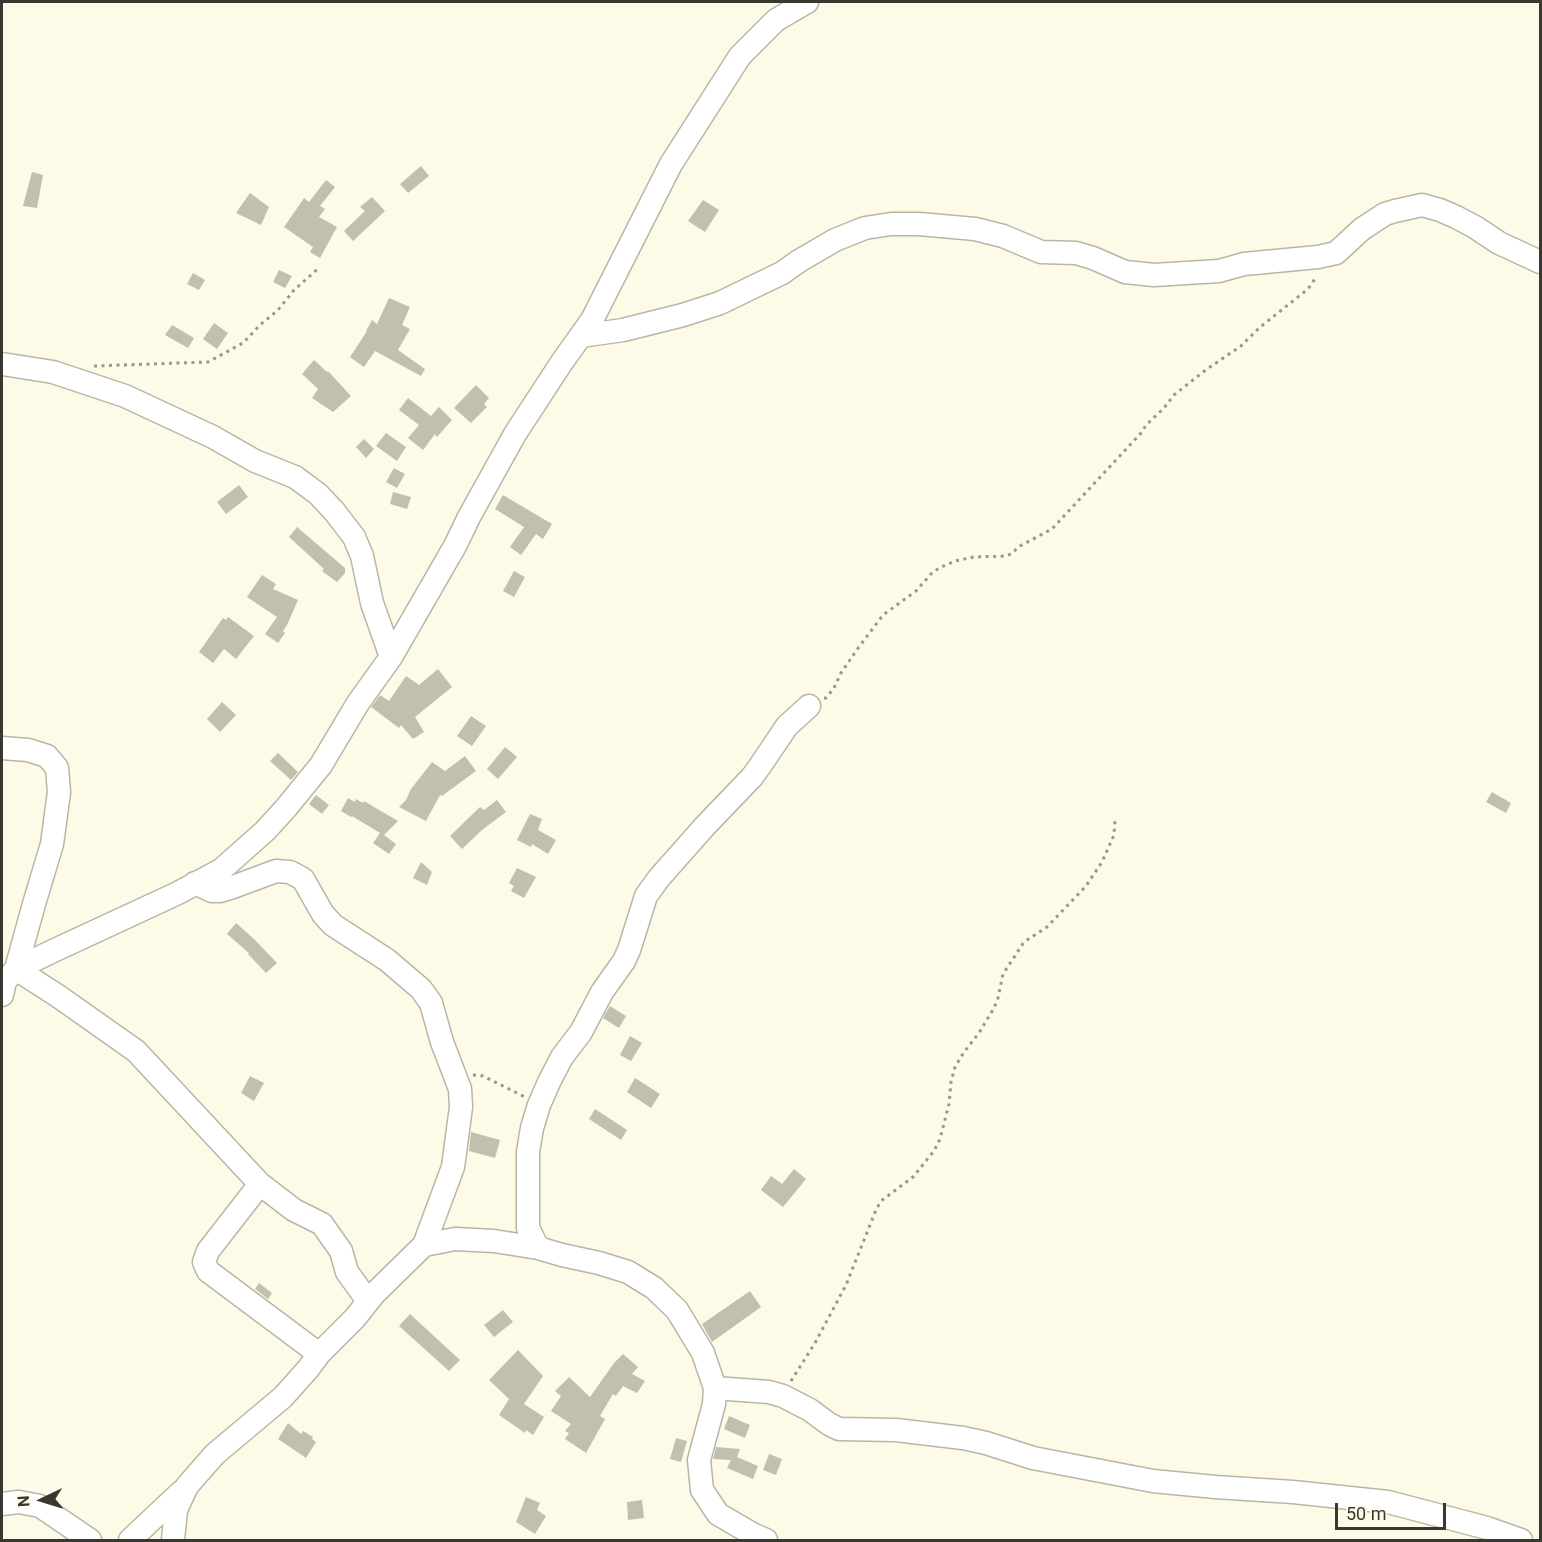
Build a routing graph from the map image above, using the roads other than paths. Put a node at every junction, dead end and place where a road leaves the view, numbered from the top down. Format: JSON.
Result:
{"nodes":[{"id":1,"x":807,"y":2,"type":"edge"},
{"id":2,"x":1540,"y":262,"type":"edge"},
{"id":3,"x":581,"y":336,"type":"junction"},
{"id":4,"x":2,"y":364,"type":"edge"},
{"id":5,"x":392,"y":657,"type":"junction"},
{"id":6,"x":809,"y":706,"type":"road end"},
{"id":7,"x":2,"y":748,"type":"edge"},
{"id":8,"x":195,"y":883,"type":"junction"},
{"id":9,"x":16,"y":969,"type":"junction"},
{"id":10,"x":2,"y":996,"type":"edge"},
{"id":11,"x":260,"y":1184,"type":"junction"},
{"id":12,"x":424,"y":1245,"type":"junction"},
{"id":13,"x":538,"y":1248,"type":"junction"},
{"id":14,"x":368,"y":1301,"type":"junction"},
{"id":15,"x":319,"y":1354,"type":"junction"},
{"id":16,"x":715,"y":1389,"type":"junction"},
{"id":17,"x":187,"y":1486,"type":"junction"},
{"id":18,"x":2,"y":1504,"type":"edge"},
{"id":19,"x":90,"y":1540,"type":"edge"},
{"id":20,"x":130,"y":1540,"type":"edge"},
{"id":21,"x":173,"y":1540,"type":"edge"},
{"id":22,"x":766,"y":1540,"type":"edge"},
{"id":23,"x":1521,"y":1540,"type":"edge"}],
"edges":[{"from":1,"to":3,"type":"street"},
{"from":2,"to":3,"type":"street"},
{"from":3,"to":5,"type":"street"},
{"from":4,"to":5,"type":"street"},
{"from":5,"to":8,"type":"street"},
{"from":6,"to":13,"type":"street"},
{"from":7,"to":9,"type":"street"},
{"from":8,"to":9,"type":"street"},
{"from":8,"to":12,"type":"street"},
{"from":9,"to":10,"type":"street"},
{"from":9,"to":11,"type":"street"},
{"from":11,"to":14,"type":"street"},
{"from":11,"to":15,"type":"street"},
{"from":12,"to":13,"type":"street"},
{"from":12,"to":14,"type":"street"},
{"from":13,"to":16,"type":"street"},
{"from":14,"to":15,"type":"street"},
{"from":15,"to":17,"type":"street"},
{"from":16,"to":22,"type":"street"},
{"from":16,"to":23,"type":"street"},
{"from":17,"to":20,"type":"street"},
{"from":17,"to":21,"type":"street"},
{"from":18,"to":19,"type":"street"}]}
